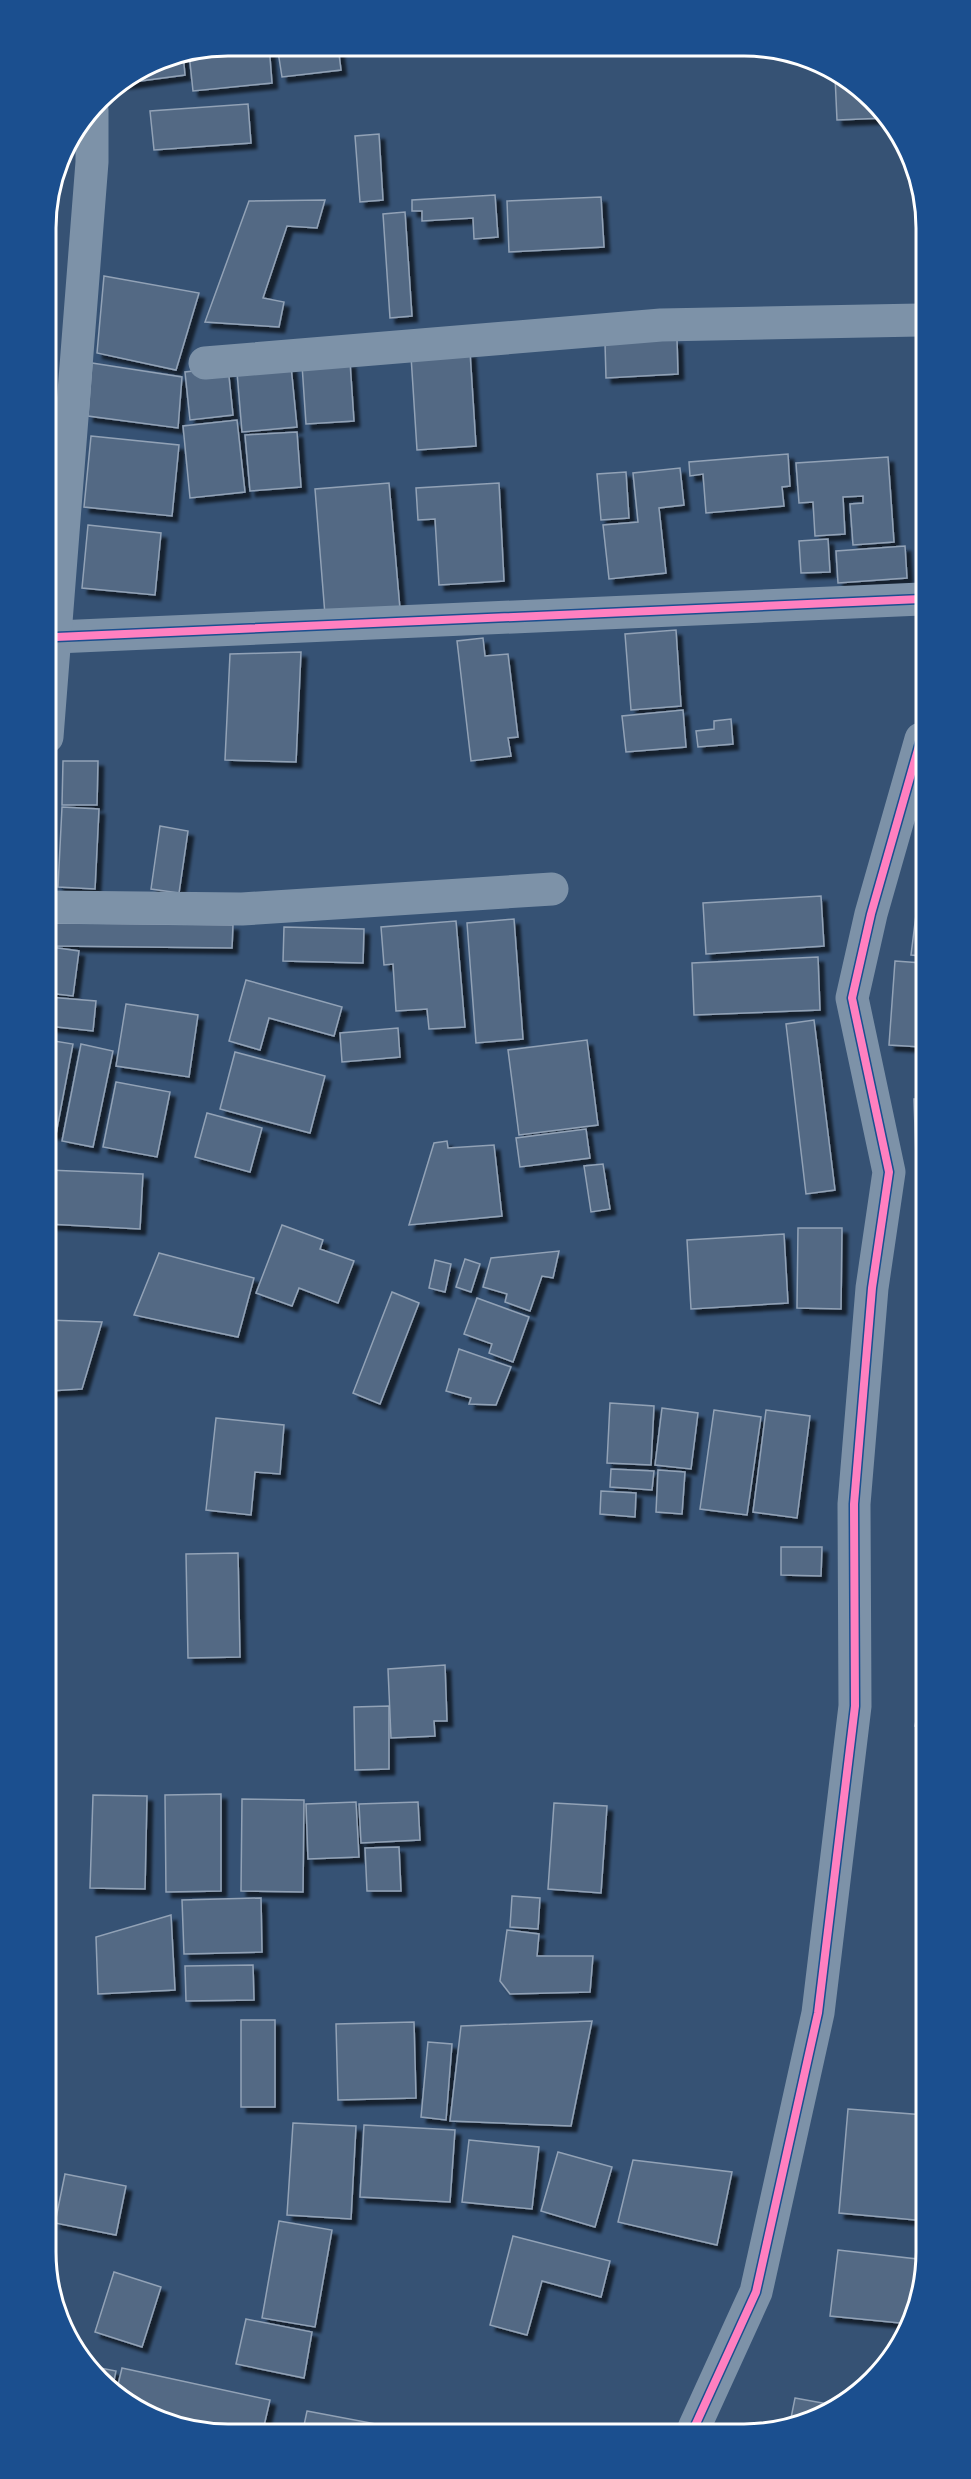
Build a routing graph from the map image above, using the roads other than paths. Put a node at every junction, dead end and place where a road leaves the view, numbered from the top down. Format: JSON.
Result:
{"nodes":[{"id":1,"x":92,"y":122,"type":"edge"},
{"id":2,"x":916,"y":320,"type":"edge"},
{"id":3,"x":206,"y":363,"type":"dead end"},
{"id":4,"x":916,"y":599,"type":"edge"},
{"id":5,"x":56,"y":637,"type":"joint"},
{"id":6,"x":916,"y":757,"type":"edge"},
{"id":7,"x":552,"y":889,"type":"dead end"},
{"id":8,"x":56,"y":907,"type":"edge"},
{"id":9,"x":696,"y":2424,"type":"edge"}],
"edges":[{"from":1,"to":5,"type":"street"},
{"from":2,"to":3,"type":"street"},
{"from":4,"to":5,"type":"street"},
{"from":6,"to":9,"type":"street"},
{"from":7,"to":8,"type":"street"}]}
